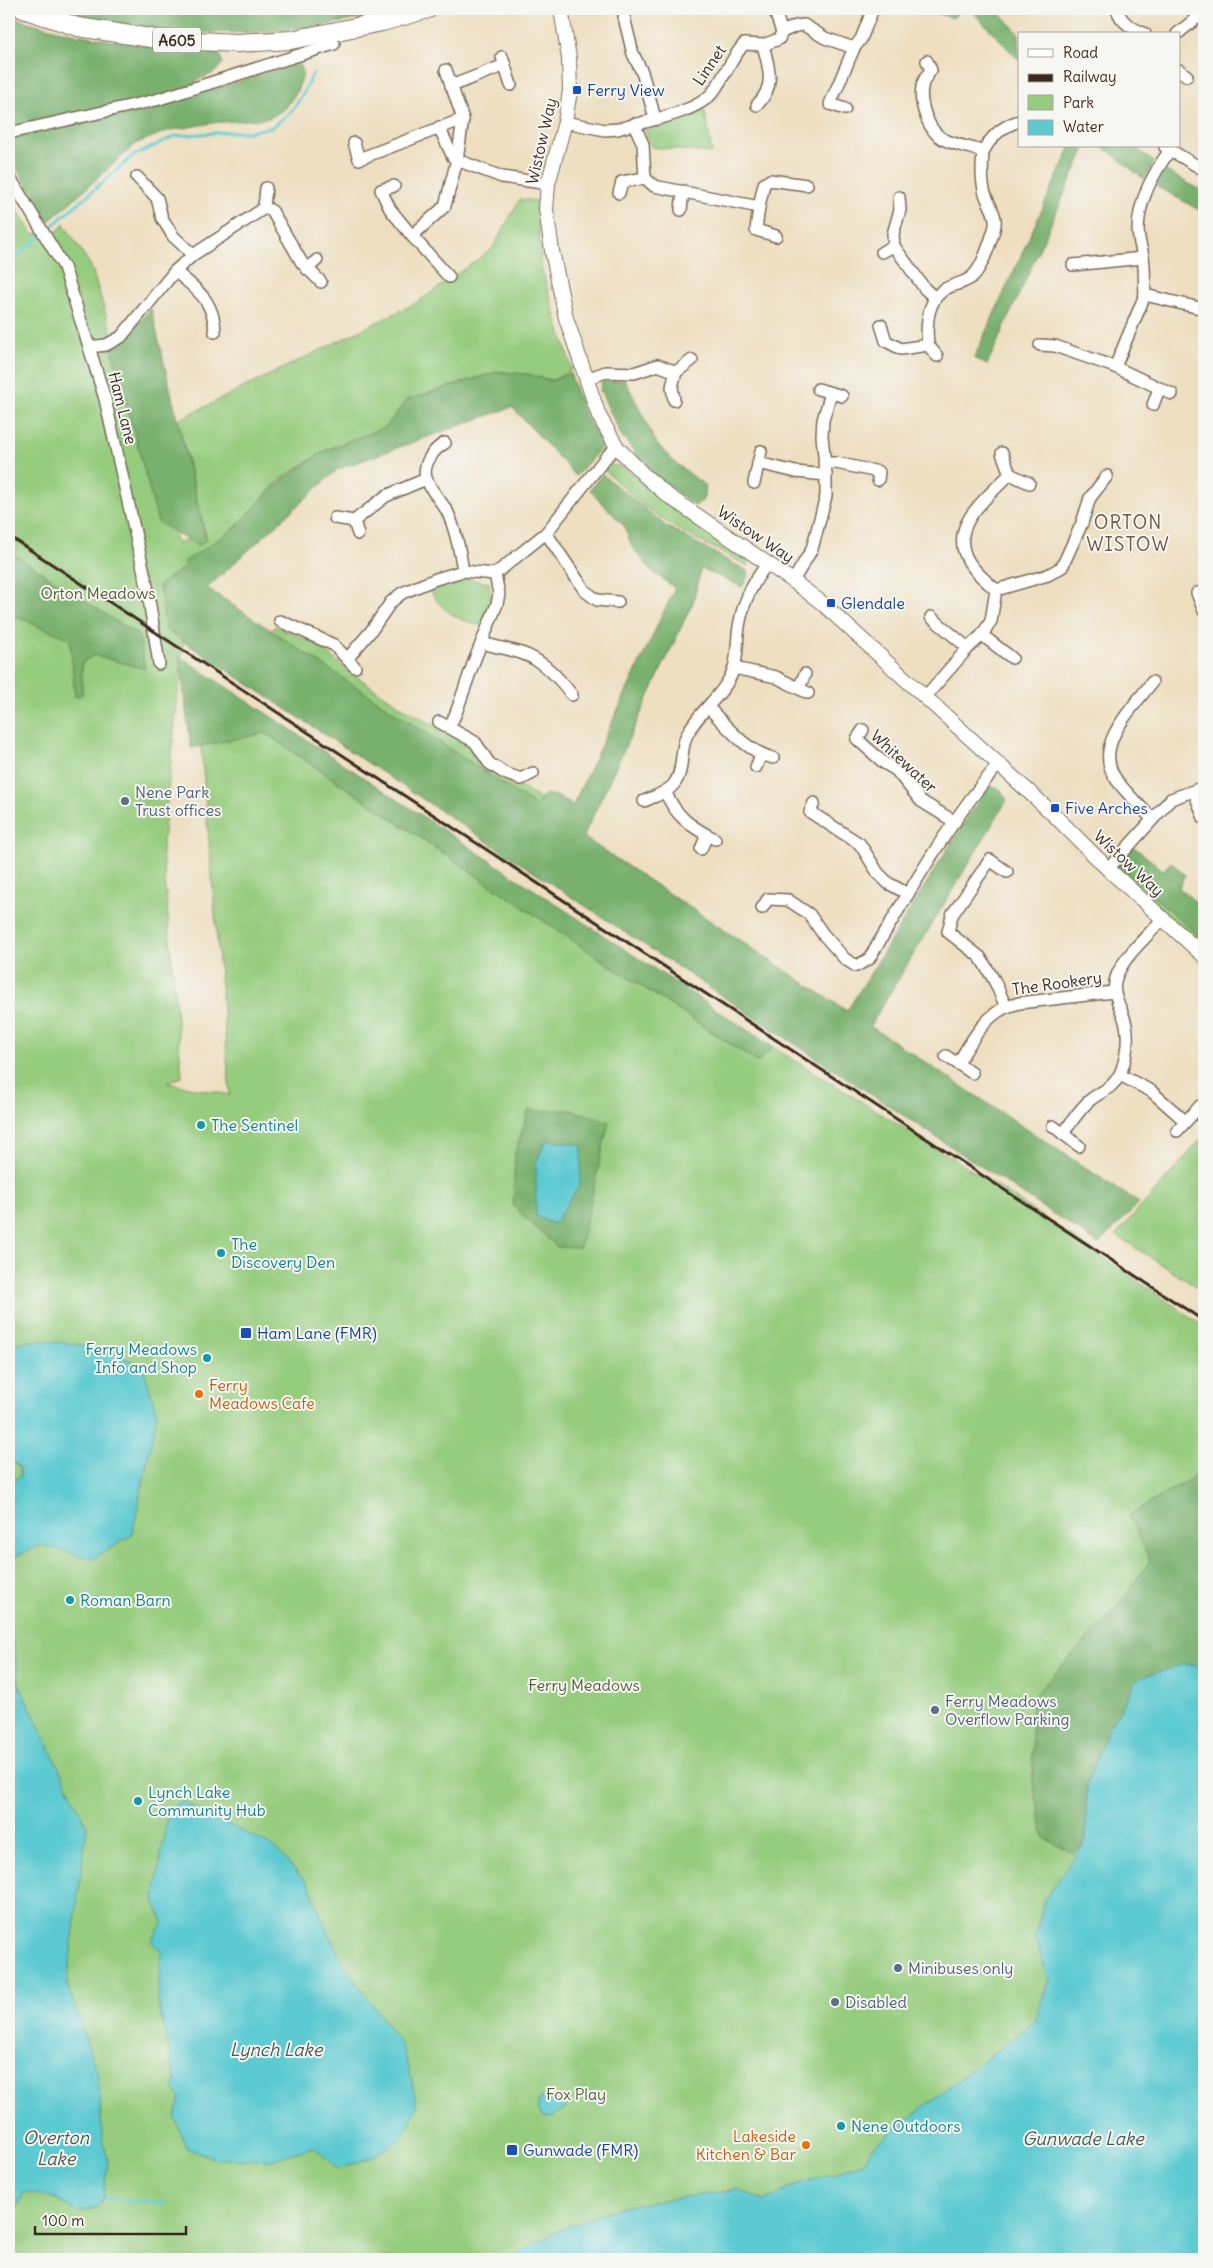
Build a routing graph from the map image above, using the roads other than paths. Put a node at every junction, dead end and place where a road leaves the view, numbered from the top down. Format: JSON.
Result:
{"nodes":[{"id":1,"x":23,"y":9,"type":"edge"},
{"id":2,"x":428,"y":9,"type":"edge"},
{"id":3,"x":774,"y":9,"type":"edge"},
{"id":4,"x":873,"y":9,"type":"edge"},
{"id":5,"x":1117,"y":9,"type":"edge"},
{"id":6,"x":1202,"y":9,"type":"edge"},
{"id":7,"x":560,"y":10,"type":"edge"},
{"id":8,"x":624,"y":16,"type":"dead end"},
{"id":9,"x":782,"y":32,"type":"junction"},
{"id":10,"x":1141,"y":32,"type":"edge"},
{"id":11,"x":1179,"y":32,"type":"edge"},
{"id":12,"x":334,"y":42,"type":"junction"},
{"id":13,"x":763,"y":45,"type":"junction"},
{"id":14,"x":854,"y":48,"type":"junction"},
{"id":15,"x":933,"y":67,"type":"dead end"},
{"id":16,"x":446,"y":70,"type":"dead end"},
{"id":17,"x":511,"y":85,"type":"dead end"},
{"id":18,"x":451,"y":86,"type":"junction"},
{"id":19,"x":757,"y":105,"type":"dead end"},
{"id":20,"x":845,"y":109,"type":"dead end"},
{"id":21,"x":655,"y":118,"type":"junction"},
{"id":22,"x":463,"y":119,"type":"junction"},
{"id":23,"x":565,"y":122,"type":"junction"},
{"id":24,"x":1018,"y":122,"type":"edge"},
{"id":25,"x":634,"y":124,"type":"junction"},
{"id":26,"x":439,"y":127,"type":"junction"},
{"id":27,"x":9,"y":132,"type":"edge"},
{"id":28,"x":354,"y":143,"type":"dead end"},
{"id":29,"x":1167,"y":148,"type":"edge"},
{"id":30,"x":983,"y":152,"type":"junction"},
{"id":31,"x":457,"y":160,"type":"junction"},
{"id":32,"x":1204,"y":170,"type":"edge"},
{"id":33,"x":9,"y":176,"type":"edge"},
{"id":34,"x":137,"y":176,"type":"dead end"},
{"id":35,"x":645,"y":178,"type":"junction"},
{"id":36,"x":548,"y":184,"type":"junction"},
{"id":37,"x":807,"y":185,"type":"dead end"},
{"id":38,"x":394,"y":186,"type":"dead end"},
{"id":39,"x":266,"y":188,"type":"dead end"},
{"id":40,"x":683,"y":191,"type":"junction"},
{"id":41,"x":619,"y":194,"type":"dead end"},
{"id":42,"x":899,"y":197,"type":"dead end"},
{"id":43,"x":264,"y":207,"type":"junction"},
{"id":44,"x":759,"y":207,"type":"junction"},
{"id":45,"x":681,"y":210,"type":"dead end"},
{"id":46,"x":412,"y":236,"type":"junction"},
{"id":47,"x":776,"y":236,"type":"dead end"},
{"id":48,"x":894,"y":246,"type":"junction"},
{"id":49,"x":882,"y":252,"type":"dead end"},
{"id":50,"x":193,"y":255,"type":"junction"},
{"id":51,"x":1144,"y":258,"type":"junction"},
{"id":52,"x":317,"y":260,"type":"dead end"},
{"id":53,"x":1073,"y":265,"type":"dead end"},
{"id":54,"x":307,"y":269,"type":"junction"},
{"id":55,"x":175,"y":271,"type":"junction"},
{"id":56,"x":449,"y":277,"type":"dead end"},
{"id":57,"x":321,"y":282,"type":"dead end"},
{"id":58,"x":1144,"y":295,"type":"junction"},
{"id":59,"x":935,"y":298,"type":"junction"},
{"id":60,"x":1204,"y":309,"type":"edge"},
{"id":61,"x":881,"y":325,"type":"dead end"},
{"id":62,"x":215,"y":332,"type":"dead end"},
{"id":63,"x":928,"y":345,"type":"junction"},
{"id":64,"x":90,"y":346,"type":"junction"},
{"id":65,"x":1040,"y":346,"type":"dead end"},
{"id":66,"x":937,"y":356,"type":"dead end"},
{"id":67,"x":692,"y":360,"type":"dead end"},
{"id":68,"x":1115,"y":367,"type":"junction"},
{"id":69,"x":676,"y":372,"type":"junction"},
{"id":70,"x":586,"y":379,"type":"junction"},
{"id":71,"x":818,"y":388,"type":"dead end"},
{"id":72,"x":1159,"y":389,"type":"junction"},
{"id":73,"x":1172,"y":394,"type":"dead end"},
{"id":74,"x":674,"y":400,"type":"dead end"},
{"id":75,"x":1153,"y":405,"type":"dead end"},
{"id":76,"x":445,"y":443,"type":"dead end"},
{"id":77,"x":617,"y":447,"type":"junction"},
{"id":78,"x":761,"y":451,"type":"dead end"},
{"id":79,"x":1002,"y":453,"type":"dead end"},
{"id":80,"x":758,"y":463,"type":"junction"},
{"id":81,"x":825,"y":469,"type":"junction"},
{"id":82,"x":1010,"y":474,"type":"junction"},
{"id":83,"x":1107,"y":476,"type":"dead end"},
{"id":84,"x":426,"y":479,"type":"junction"},
{"id":85,"x":878,"y":480,"type":"dead end"},
{"id":86,"x":754,"y":483,"type":"dead end"},
{"id":87,"x":1029,"y":483,"type":"dead end"},
{"id":88,"x":335,"y":518,"type":"dead end"},
{"id":89,"x":354,"y":521,"type":"junction"},
{"id":90,"x":546,"y":533,"type":"junction"},
{"id":91,"x":358,"y":534,"type":"dead end"},
{"id":92,"x":767,"y":564,"type":"junction"},
{"id":93,"x":463,"y":571,"type":"junction"},
{"id":94,"x":495,"y":574,"type":"junction"},
{"id":95,"x":793,"y":581,"type":"junction"},
{"id":96,"x":996,"y":590,"type":"junction"},
{"id":97,"x":1197,"y":593,"type":"dead end"},
{"id":98,"x":618,"y":602,"type":"dead end"},
{"id":99,"x":1204,"y":611,"type":"edge"},
{"id":100,"x":931,"y":617,"type":"dead end"},
{"id":101,"x":280,"y":621,"type":"dead end"},
{"id":102,"x":982,"y":635,"type":"junction"},
{"id":103,"x":483,"y":644,"type":"junction"},
{"id":104,"x":968,"y":648,"type":"junction"},
{"id":105,"x":1012,"y":658,"type":"dead end"},
{"id":106,"x":159,"y":664,"type":"dead end"},
{"id":107,"x":734,"y":668,"type":"junction"},
{"id":108,"x":805,"y":674,"type":"dead end"},
{"id":109,"x":1152,"y":682,"type":"dead end"},
{"id":110,"x":572,"y":695,"type":"dead end"},
{"id":111,"x":925,"y":697,"type":"junction"},
{"id":112,"x":709,"y":708,"type":"junction"},
{"id":113,"x":858,"y":739,"type":"dead end"},
{"id":114,"x":762,"y":755,"type":"junction"},
{"id":115,"x":774,"y":758,"type":"dead end"},
{"id":116,"x":999,"y":764,"type":"junction"},
{"id":117,"x":756,"y":767,"type":"dead end"},
{"id":118,"x":533,"y":773,"type":"dead end"},
{"id":119,"x":1199,"y":789,"type":"edge"},
{"id":120,"x":665,"y":791,"type":"junction"},
{"id":121,"x":644,"y":801,"type":"dead end"},
{"id":122,"x":810,"y":813,"type":"dead end"},
{"id":123,"x":1152,"y":818,"type":"junction"},
{"id":124,"x":1204,"y":818,"type":"edge"},
{"id":125,"x":955,"y":822,"type":"junction"},
{"id":126,"x":701,"y":849,"type":"dead end"},
{"id":127,"x":1108,"y":869,"type":"junction"},
{"id":128,"x":1007,"y":872,"type":"dead end"},
{"id":129,"x":908,"y":894,"type":"junction"},
{"id":130,"x":765,"y":899,"type":"dead end"},
{"id":131,"x":1163,"y":918,"type":"junction"},
{"id":132,"x":1204,"y":956,"type":"edge"},
{"id":133,"x":1113,"y":992,"type":"junction"},
{"id":134,"x":1006,"y":1007,"type":"junction"},
{"id":135,"x":946,"y":1056,"type":"dead end"},
{"id":136,"x":958,"y":1063,"type":"junction"},
{"id":137,"x":972,"y":1073,"type":"dead end"},
{"id":138,"x":1120,"y":1074,"type":"junction"},
{"id":139,"x":1200,"y":1106,"type":"dead end"},
{"id":140,"x":1185,"y":1121,"type":"junction"},
{"id":141,"x":1053,"y":1126,"type":"dead end"},
{"id":142,"x":1177,"y":1131,"type":"dead end"},
{"id":143,"x":1063,"y":1134,"type":"junction"},
{"id":144,"x":1079,"y":1146,"type":"dead end"}],
"edges":[{"from":1,"to":12,"type":"main road","number":"A605"},
{"from":2,"to":12,"type":"main road","number":"A605"},
{"from":3,"to":9,"type":"street"},
{"from":4,"to":14,"type":"street"},
{"from":5,"to":10,"type":"street"},
{"from":6,"to":11,"type":"street"},
{"from":7,"to":23,"type":"street","name":"Wistow Way"},
{"from":8,"to":21,"type":"street"},
{"from":9,"to":13,"type":"street","name":"Linnet"},
{"from":9,"to":14,"type":"street","name":"Linnet"},
{"from":12,"to":27,"type":"street"},
{"from":13,"to":19,"type":"street"},
{"from":13,"to":21,"type":"street","name":"Linnet"},
{"from":14,"to":20,"type":"street"},
{"from":15,"to":30,"type":"street"},
{"from":16,"to":18,"type":"street"},
{"from":17,"to":18,"type":"street"},
{"from":18,"to":22,"type":"street"},
{"from":21,"to":25,"type":"street","name":"Linnet"},
{"from":22,"to":26,"type":"street"},
{"from":22,"to":31,"type":"street"},
{"from":23,"to":25,"type":"street","name":"Linnet"},
{"from":23,"to":36,"type":"street","name":"Wistow Way"},
{"from":24,"to":30,"type":"street"},
{"from":25,"to":35,"type":"street"},
{"from":26,"to":28,"type":"street"},
{"from":26,"to":31,"type":"street"},
{"from":29,"to":32,"type":"street"},
{"from":29,"to":51,"type":"street"},
{"from":30,"to":59,"type":"street"},
{"from":31,"to":36,"type":"street"},
{"from":31,"to":46,"type":"street"},
{"from":33,"to":64,"type":"street","name":"Ham Lane"},
{"from":34,"to":50,"type":"street"},
{"from":35,"to":40,"type":"street"},
{"from":35,"to":41,"type":"street"},
{"from":36,"to":70,"type":"street","name":"Wistow Way"},
{"from":37,"to":44,"type":"street"},
{"from":38,"to":46,"type":"street"},
{"from":39,"to":43,"type":"street"},
{"from":40,"to":44,"type":"street"},
{"from":40,"to":45,"type":"street"},
{"from":42,"to":48,"type":"street"},
{"from":43,"to":50,"type":"street"},
{"from":43,"to":54,"type":"street"},
{"from":44,"to":47,"type":"street"},
{"from":46,"to":56,"type":"street"},
{"from":48,"to":49,"type":"street"},
{"from":48,"to":59,"type":"street"},
{"from":50,"to":55,"type":"street"},
{"from":51,"to":53,"type":"street"},
{"from":51,"to":58,"type":"street"},
{"from":52,"to":54,"type":"street"},
{"from":54,"to":57,"type":"street"},
{"from":55,"to":62,"type":"street"},
{"from":55,"to":64,"type":"street"},
{"from":58,"to":60,"type":"street"},
{"from":58,"to":68,"type":"street"},
{"from":59,"to":63,"type":"street"},
{"from":61,"to":63,"type":"street"},
{"from":63,"to":66,"type":"street"},
{"from":64,"to":106,"type":"street","name":"Ham Lane"},
{"from":65,"to":68,"type":"street"},
{"from":67,"to":69,"type":"street"},
{"from":68,"to":72,"type":"street"},
{"from":69,"to":70,"type":"street"},
{"from":69,"to":74,"type":"street"},
{"from":70,"to":77,"type":"street","name":"Wistow Way"},
{"from":71,"to":81,"type":"street"},
{"from":72,"to":73,"type":"street"},
{"from":72,"to":75,"type":"street"},
{"from":76,"to":84,"type":"street"},
{"from":77,"to":90,"type":"street"},
{"from":77,"to":92,"type":"street","name":"Wistow Way"},
{"from":78,"to":80,"type":"street"},
{"from":79,"to":82,"type":"street"},
{"from":80,"to":81,"type":"street"},
{"from":80,"to":86,"type":"street"},
{"from":81,"to":85,"type":"street"},
{"from":81,"to":95,"type":"street"},
{"from":82,"to":87,"type":"street"},
{"from":82,"to":96,"type":"street"},
{"from":83,"to":96,"type":"street"},
{"from":84,"to":89,"type":"street"},
{"from":84,"to":93,"type":"street"},
{"from":88,"to":89,"type":"street"},
{"from":89,"to":91,"type":"street"},
{"from":90,"to":94,"type":"street"},
{"from":90,"to":98,"type":"street"},
{"from":92,"to":95,"type":"street","name":"Wistow Way"},
{"from":92,"to":107,"type":"street"},
{"from":93,"to":94,"type":"street"},
{"from":93,"to":101,"type":"street"},
{"from":94,"to":103,"type":"street"},
{"from":95,"to":111,"type":"street","name":"Wistow Way"},
{"from":96,"to":102,"type":"street"},
{"from":97,"to":99,"type":"street"},
{"from":100,"to":104,"type":"street"},
{"from":102,"to":104,"type":"street"},
{"from":102,"to":105,"type":"street"},
{"from":103,"to":110,"type":"street"},
{"from":103,"to":118,"type":"street"},
{"from":104,"to":111,"type":"street"},
{"from":107,"to":108,"type":"street"},
{"from":107,"to":112,"type":"street"},
{"from":109,"to":123,"type":"street"},
{"from":111,"to":116,"type":"street","name":"Wistow Way"},
{"from":112,"to":114,"type":"street"},
{"from":112,"to":120,"type":"street"},
{"from":113,"to":125,"type":"street","name":"Whitewater"},
{"from":114,"to":115,"type":"street"},
{"from":114,"to":117,"type":"street"},
{"from":116,"to":125,"type":"street"},
{"from":116,"to":127,"type":"street","name":"Wistow Way"},
{"from":119,"to":123,"type":"street"},
{"from":119,"to":124,"type":"street"},
{"from":120,"to":121,"type":"street"},
{"from":120,"to":126,"type":"street"},
{"from":122,"to":129,"type":"street"},
{"from":123,"to":127,"type":"street"},
{"from":125,"to":129,"type":"street"},
{"from":127,"to":131,"type":"street","name":"Wistow Way"},
{"from":128,"to":134,"type":"street","name":"The Rookery"},
{"from":129,"to":130,"type":"street"},
{"from":131,"to":132,"type":"street","name":"Wistow Way"},
{"from":131,"to":133,"type":"street","name":"The Rookery"},
{"from":133,"to":134,"type":"street","name":"The Rookery"},
{"from":133,"to":138,"type":"street","name":"The Rookery"},
{"from":134,"to":136,"type":"street","name":"The Rookery"},
{"from":135,"to":136,"type":"street"},
{"from":136,"to":137,"type":"street"},
{"from":138,"to":140,"type":"street"},
{"from":138,"to":143,"type":"street","name":"The Rookery"},
{"from":139,"to":140,"type":"street"},
{"from":140,"to":142,"type":"street"},
{"from":141,"to":143,"type":"street"},
{"from":143,"to":144,"type":"street"}]}
